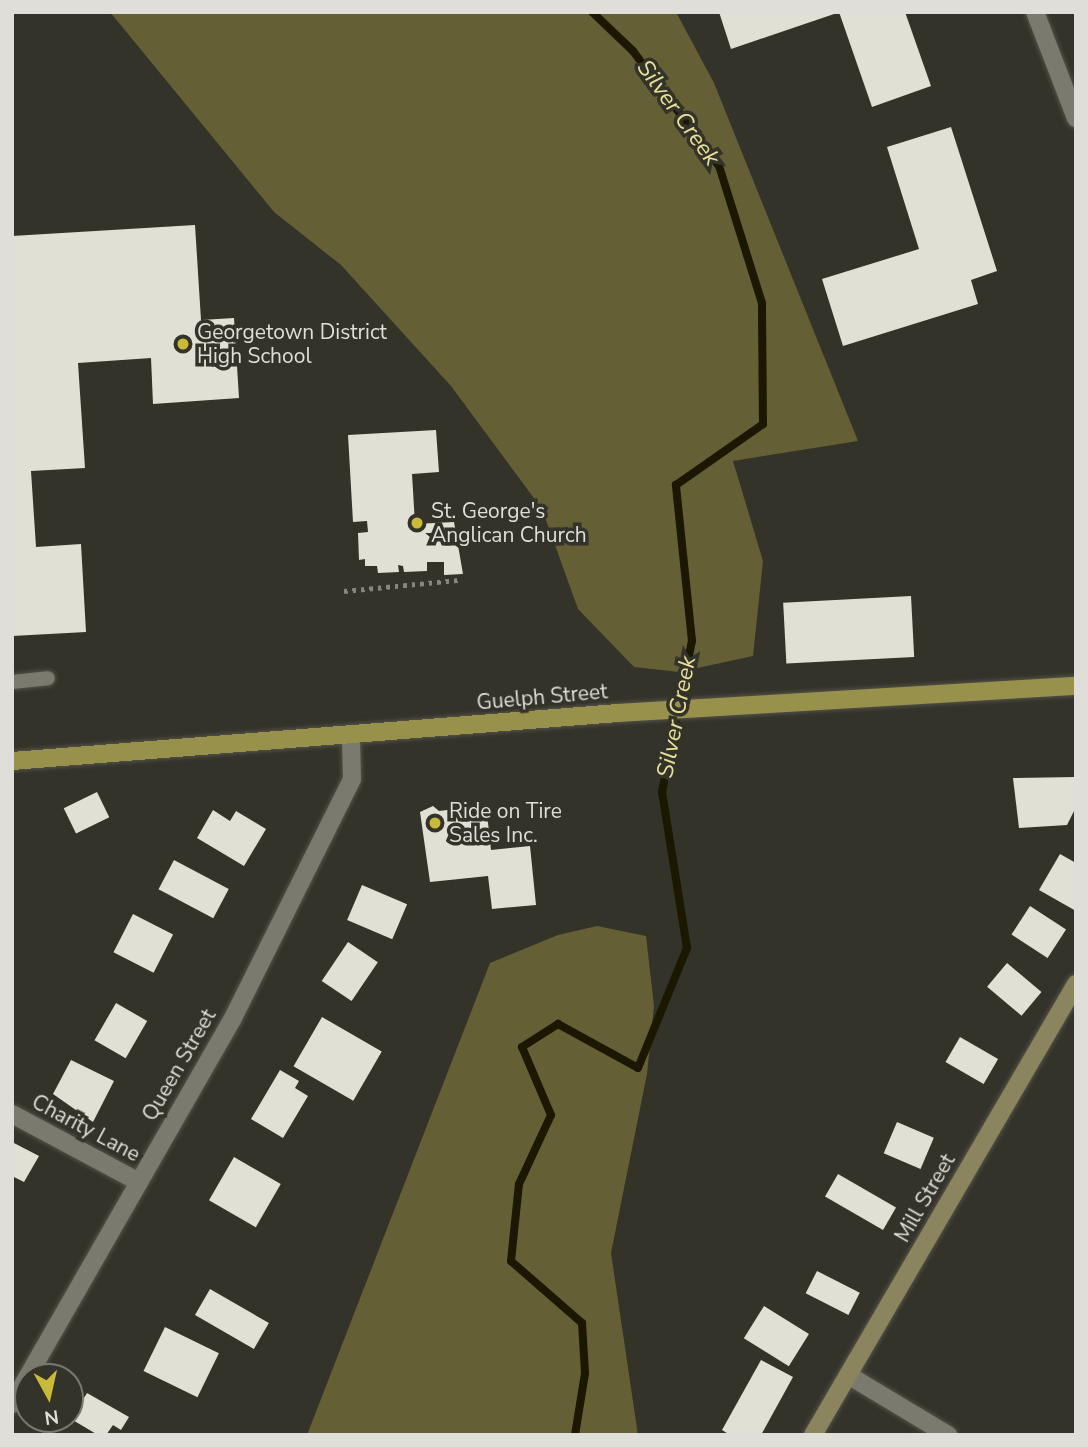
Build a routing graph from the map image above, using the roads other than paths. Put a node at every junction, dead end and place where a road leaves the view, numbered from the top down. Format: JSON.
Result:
{"nodes":[{"id":1,"x":1035,"y":12,"type":"edge"},
{"id":2,"x":1076,"y":118,"type":"edge"},
{"id":3,"x":48,"y":678,"type":"dead end"},
{"id":4,"x":12,"y":682,"type":"edge"},
{"id":5,"x":1076,"y":686,"type":"edge"},
{"id":6,"x":351,"y":737,"type":"junction"},
{"id":7,"x":12,"y":761,"type":"edge"},
{"id":8,"x":1074,"y":990,"type":"edge"},
{"id":9,"x":12,"y":1114,"type":"edge"},
{"id":10,"x":139,"y":1182,"type":"junction"},
{"id":11,"x":848,"y":1375,"type":"junction"},
{"id":12,"x":12,"y":1404,"type":"edge"},
{"id":13,"x":813,"y":1435,"type":"edge"},
{"id":14,"x":948,"y":1435,"type":"edge"}],
"edges":[{"from":1,"to":2,"type":"street"},
{"from":3,"to":4,"type":"lane"},
{"from":5,"to":6,"type":"main road","name":"Guelph Street"},
{"from":6,"to":7,"type":"main road","name":"Guelph Street"},
{"from":6,"to":10,"type":"street","name":"Queen Street"},
{"from":8,"to":11,"type":"street","name":"Mill Street"},
{"from":9,"to":10,"type":"street","name":"Charity Lane"},
{"from":10,"to":12,"type":"street","name":"Queen Street"},
{"from":11,"to":13,"type":"street","name":"Mill Street"},
{"from":11,"to":14,"type":"street"}]}
